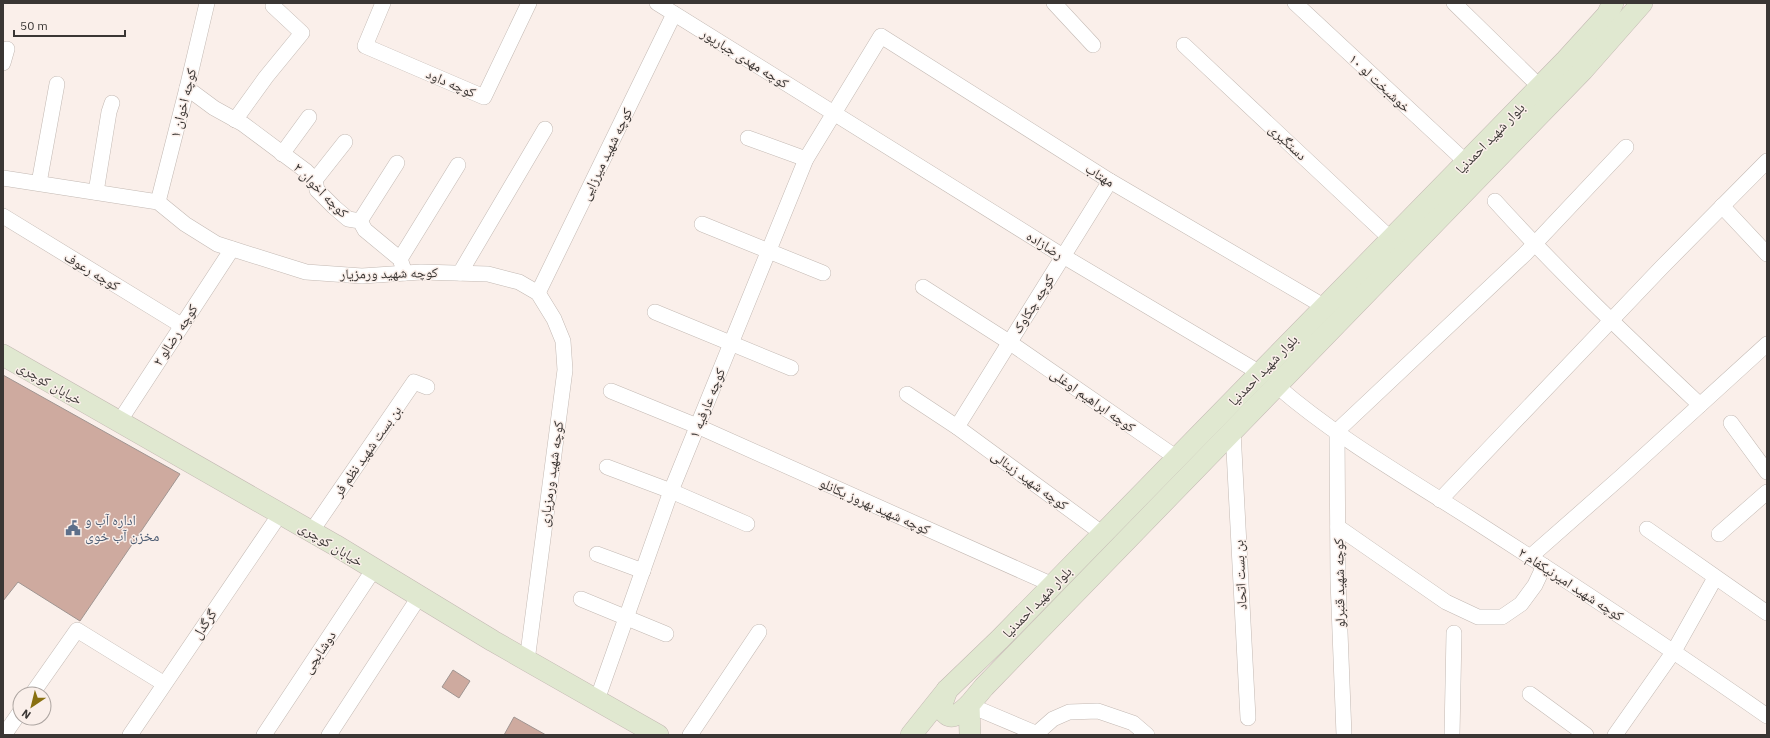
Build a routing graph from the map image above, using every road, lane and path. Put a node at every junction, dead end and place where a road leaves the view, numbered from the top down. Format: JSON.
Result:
{"nodes":[{"id":1,"x":206,"y":3,"type":"edge"},
{"id":2,"x":274,"y":3,"type":"edge"},
{"id":3,"x":383,"y":3,"type":"edge"},
{"id":4,"x":530,"y":3,"type":"edge"},
{"id":5,"x":657,"y":3,"type":"edge"},
{"id":6,"x":1054,"y":3,"type":"edge"},
{"id":7,"x":1295,"y":3,"type":"edge"},
{"id":8,"x":1454,"y":3,"type":"edge"},
{"id":9,"x":1614,"y":3,"type":"edge"},
{"id":10,"x":1642,"y":3,"type":"edge"},
{"id":11,"x":674,"y":14,"type":"junction"},
{"id":12,"x":881,"y":36,"type":"joint"},
{"id":13,"x":1093,"y":45,"type":"dead end"},
{"id":14,"x":1184,"y":45,"type":"dead end"},
{"id":15,"x":7,"y":49,"type":"dead end"},
{"id":16,"x":3,"y":63,"type":"edge"},
{"id":17,"x":57,"y":84,"type":"dead end"},
{"id":18,"x":1540,"y":86,"type":"junction"},
{"id":19,"x":187,"y":88,"type":"junction"},
{"id":20,"x":112,"y":103,"type":"dead end"},
{"id":21,"x":833,"y":113,"type":"junction"},
{"id":22,"x":309,"y":117,"type":"dead end"},
{"id":23,"x":235,"y":120,"type":"junction"},
{"id":24,"x":545,"y":129,"type":"dead end"},
{"id":25,"x":748,"y":138,"type":"dead end"},
{"id":26,"x":345,"y":142,"type":"dead end"},
{"id":27,"x":1626,"y":147,"type":"dead end"},
{"id":28,"x":282,"y":154,"type":"junction"},
{"id":29,"x":806,"y":159,"type":"junction"},
{"id":30,"x":1767,"y":161,"type":"edge"},
{"id":31,"x":1466,"y":162,"type":"junction"},
{"id":32,"x":397,"y":163,"type":"dead end"},
{"id":33,"x":458,"y":165,"type":"dead end"},
{"id":34,"x":3,"y":178,"type":"edge"},
{"id":35,"x":315,"y":180,"type":"junction"},
{"id":36,"x":1110,"y":181,"type":"junction"},
{"id":37,"x":39,"y":183,"type":"junction"},
{"id":38,"x":96,"y":192,"type":"junction"},
{"id":39,"x":1495,"y":201,"type":"dead end"},
{"id":40,"x":158,"y":202,"type":"junction"},
{"id":41,"x":1722,"y":206,"type":"junction"},
{"id":42,"x":3,"y":216,"type":"edge"},
{"id":43,"x":360,"y":221,"type":"junction"},
{"id":44,"x":702,"y":224,"type":"dead end"},
{"id":45,"x":1391,"y":239,"type":"junction"},
{"id":46,"x":1533,"y":244,"type":"junction"},
{"id":47,"x":232,"y":249,"type":"junction"},
{"id":48,"x":768,"y":250,"type":"junction"},
{"id":49,"x":1767,"y":254,"type":"edge"},
{"id":50,"x":1063,"y":256,"type":"junction"},
{"id":51,"x":400,"y":259,"type":"junction"},
{"id":52,"x":406,"y":273,"type":"junction"},
{"id":53,"x":460,"y":273,"type":"junction"},
{"id":54,"x":823,"y":273,"type":"dead end"},
{"id":55,"x":923,"y":287,"type":"dead end"},
{"id":56,"x":538,"y":293,"type":"junction"},
{"id":57,"x":1325,"y":307,"type":"junction"},
{"id":58,"x":655,"y":312,"type":"dead end"},
{"id":59,"x":1611,"y":320,"type":"junction"},
{"id":60,"x":181,"y":325,"type":"junction"},
{"id":61,"x":1010,"y":342,"type":"junction"},
{"id":62,"x":730,"y":344,"type":"junction"},
{"id":63,"x":1767,"y":344,"type":"edge"},
{"id":64,"x":3,"y":356,"type":"edge"},
{"id":65,"x":790,"y":368,"type":"dead end"},
{"id":66,"x":1260,"y":373,"type":"junction"},
{"id":67,"x":1277,"y":386,"type":"junction"},
{"id":68,"x":427,"y":387,"type":"dead end"},
{"id":69,"x":611,"y":391,"type":"dead end"},
{"id":70,"x":907,"y":394,"type":"dead end"},
{"id":71,"x":1700,"y":405,"type":"junction"},
{"id":72,"x":119,"y":422,"type":"junction"},
{"id":73,"x":1731,"y":423,"type":"dead end"},
{"id":74,"x":697,"y":426,"type":"junction"},
{"id":75,"x":957,"y":427,"type":"junction"},
{"id":76,"x":1233,"y":431,"type":"junction"},
{"id":77,"x":1337,"y":431,"type":"junction"},
{"id":78,"x":1177,"y":458,"type":"junction"},
{"id":79,"x":606,"y":467,"type":"dead end"},
{"id":80,"x":1767,"y":472,"type":"edge"},
{"id":81,"x":671,"y":491,"type":"junction"},
{"id":82,"x":1767,"y":492,"type":"edge"},
{"id":83,"x":1440,"y":500,"type":"junction"},
{"id":84,"x":280,"y":514,"type":"junction"},
{"id":85,"x":747,"y":524,"type":"dead end"},
{"id":86,"x":1338,"y":527,"type":"junction"},
{"id":87,"x":1647,"y":529,"type":"dead end"},
{"id":88,"x":311,"y":532,"type":"junction"},
{"id":89,"x":1103,"y":534,"type":"junction"},
{"id":90,"x":1719,"y":534,"type":"dead end"},
{"id":91,"x":597,"y":554,"type":"dead end"},
{"id":92,"x":1530,"y":557,"type":"junction"},
{"id":93,"x":1544,"y":566,"type":"junction"},
{"id":94,"x":374,"y":569,"type":"junction"},
{"id":95,"x":643,"y":571,"type":"junction"},
{"id":96,"x":1715,"y":578,"type":"junction"},
{"id":97,"x":1053,"y":585,"type":"junction"},
{"id":98,"x":419,"y":597,"type":"junction"},
{"id":99,"x":582,"y":599,"type":"dead end"},
{"id":100,"x":1767,"y":613,"type":"edge"},
{"id":101,"x":626,"y":617,"type":"junction"},
{"id":102,"x":759,"y":632,"type":"dead end"},
{"id":103,"x":1454,"y":633,"type":"dead end"},
{"id":104,"x":666,"y":634,"type":"dead end"},
{"id":105,"x":1674,"y":651,"type":"junction"},
{"id":106,"x":527,"y":661,"type":"junction"},
{"id":107,"x":163,"y":684,"type":"junction"},
{"id":108,"x":38,"y":686,"type":"edge"},
{"id":109,"x":947,"y":690,"type":"junction"},
{"id":110,"x":1530,"y":694,"type":"dead end"},
{"id":111,"x":597,"y":700,"type":"junction"},
{"id":112,"x":969,"y":705,"type":"junction"},
{"id":113,"x":1767,"y":716,"type":"edge"},
{"id":114,"x":1248,"y":718,"type":"dead end"},
{"id":115,"x":12,"y":724,"type":"edge"},
{"id":116,"x":1038,"y":734,"type":"edge"},
{"id":117,"x":4,"y":735,"type":"edge"},
{"id":118,"x":130,"y":735,"type":"edge"},
{"id":119,"x":264,"y":735,"type":"edge"},
{"id":120,"x":329,"y":735,"type":"edge"},
{"id":121,"x":658,"y":735,"type":"edge"},
{"id":122,"x":690,"y":735,"type":"edge"},
{"id":123,"x":911,"y":735,"type":"edge"},
{"id":124,"x":970,"y":735,"type":"edge"},
{"id":125,"x":1147,"y":735,"type":"edge"},
{"id":126,"x":1344,"y":735,"type":"edge"},
{"id":127,"x":1452,"y":735,"type":"edge"},
{"id":128,"x":1586,"y":735,"type":"edge"},
{"id":129,"x":1615,"y":735,"type":"edge"}],
"edges":[{"from":1,"to":19,"type":"street","name":"کوچه اخوان ۱"},
{"from":2,"to":23,"type":"street"},
{"from":3,"to":4,"type":"street","name":"کوچه داود"},
{"from":5,"to":11,"type":"street","name":"کوچه مهدی جبارپور"},
{"from":6,"to":13,"type":"street"},
{"from":7,"to":31,"type":"street","name":"خوشبخت لو ۱۰"},
{"from":8,"to":18,"type":"street"},
{"from":9,"to":18,"type":"main road","name":"بلوار شهید احمدنیا"},
{"from":10,"to":67,"type":"main road","name":"بلوار شهید احمدنیا"},
{"from":11,"to":21,"type":"street","name":"کوچه مهدی جبارپور"},
{"from":11,"to":56,"type":"street","name":"کوچه شهید میرزایی"},
{"from":12,"to":21,"type":"street","name":"کوچه عارفیه ۱"},
{"from":12,"to":36,"type":"street","name":"مهتاب"},
{"from":14,"to":45,"type":"street","name":"دستگیری"},
{"from":15,"to":16,"type":"street"},
{"from":17,"to":37,"type":"street"},
{"from":18,"to":31,"type":"main road","name":"بلوار شهید احمدنیا"},
{"from":19,"to":23,"type":"street","name":"کوچه اخوان ۲"},
{"from":19,"to":40,"type":"street","name":"کوچه اخوان ۱"},
{"from":20,"to":38,"type":"street"},
{"from":21,"to":29,"type":"street","name":"کوچه عارفیه ۱"},
{"from":21,"to":50,"type":"street","name":"رضازاده"},
{"from":22,"to":28,"type":"street"},
{"from":23,"to":28,"type":"street","name":"کوچه اخوان ۲"},
{"from":24,"to":53,"type":"street"},
{"from":25,"to":29,"type":"street"},
{"from":26,"to":35,"type":"street"},
{"from":27,"to":46,"type":"street"},
{"from":28,"to":35,"type":"street","name":"کوچه اخوان ۲"},
{"from":29,"to":48,"type":"street","name":"کوچه عارفیه ۱"},
{"from":30,"to":41,"type":"street"},
{"from":31,"to":45,"type":"main road","name":"بلوار شهید احمدنیا"},
{"from":32,"to":43,"type":"street"},
{"from":33,"to":51,"type":"street"},
{"from":34,"to":37,"type":"street"},
{"from":35,"to":43,"type":"street","name":"کوچه اخوان ۲"},
{"from":36,"to":50,"type":"street","name":"کوچه چکاوک"},
{"from":36,"to":57,"type":"street","name":"مهتاب"},
{"from":37,"to":38,"type":"street"},
{"from":38,"to":40,"type":"street"},
{"from":39,"to":46,"type":"street"},
{"from":40,"to":47,"type":"street","name":"کوچه شهید ورمزیار"},
{"from":41,"to":49,"type":"street"},
{"from":41,"to":59,"type":"street"},
{"from":42,"to":60,"type":"street","name":"کوچه رعوف"},
{"from":43,"to":51,"type":"street","name":"کوچه اخوان ۲"},
{"from":44,"to":48,"type":"street"},
{"from":45,"to":57,"type":"main road","name":"بلوار شهید احمدنیا"},
{"from":46,"to":59,"type":"street"},
{"from":46,"to":77,"type":"street"},
{"from":47,"to":52,"type":"street","name":"کوچه شهید ورمزیار"},
{"from":47,"to":60,"type":"street","name":"کوچه رضالو ۲"},
{"from":48,"to":54,"type":"street"},
{"from":48,"to":62,"type":"street","name":"کوچه عارفیه ۱"},
{"from":50,"to":61,"type":"street","name":"کوچه چکاوک"},
{"from":50,"to":66,"type":"street","name":"رضازاده"},
{"from":51,"to":52,"type":"street","name":"کوچه اخوان ۲"},
{"from":52,"to":53,"type":"street","name":"کوچه شهید ورمزیار"},
{"from":53,"to":56,"type":"street","name":"کوچه شهید ورمزیار"},
{"from":55,"to":61,"type":"street","name":"کوچه ابراهیم اوغلی"},
{"from":56,"to":106,"type":"street","name":"کوچه شهید ورمزیاری"},
{"from":57,"to":66,"type":"main road","name":"بلوار شهید احمدنیا"},
{"from":58,"to":62,"type":"street"},
{"from":59,"to":71,"type":"street"},
{"from":59,"to":83,"type":"street"},
{"from":60,"to":72,"type":"street","name":"کوچه رضالو ۲"},
{"from":61,"to":75,"type":"street","name":"کوچه چکاوک"},
{"from":61,"to":78,"type":"street","name":"کوچه ابراهیم اوغلی"},
{"from":62,"to":65,"type":"street"},
{"from":62,"to":74,"type":"street","name":"کوچه عارفیه ۱"},
{"from":63,"to":71,"type":"street"},
{"from":64,"to":72,"type":"main road","name":"خیابان کوچری"},
{"from":66,"to":78,"type":"main road","name":"بلوار شهید احمدنیا"},
{"from":67,"to":76,"type":"main road","name":"بلوار شهید احمدنیا"},
{"from":67,"to":77,"type":"street","name":"کوچه شهید امیرنیکفام ۲"},
{"from":68,"to":88,"type":"street","name":"بن بست شهید نظم فر"},
{"from":69,"to":74,"type":"street","name":"کوچه شهید بهروز یکانلو"},
{"from":70,"to":75,"type":"street","name":"کوچه شهید زینالی"},
{"from":71,"to":92,"type":"street"},
{"from":72,"to":84,"type":"main road","name":"خیابان کوچری"},
{"from":73,"to":80,"type":"street"},
{"from":74,"to":81,"type":"street","name":"کوچه عارفیه ۱"},
{"from":74,"to":97,"type":"street","name":"کوچه شهید بهروز یکانلو"},
{"from":75,"to":89,"type":"street","name":"کوچه شهید زینالی"},
{"from":76,"to":112,"type":"main road","name":"بلوار شهید احمدنیا"},
{"from":76,"to":114,"type":"street","name":"بن بست اتحاد"},
{"from":77,"to":83,"type":"street","name":"کوچه شهید امیرنیکفام ۲"},
{"from":77,"to":86,"type":"street","name":"کوچه شهید قنبرلو"},
{"from":78,"to":89,"type":"main road","name":"بلوار شهید احمدنیا"},
{"from":79,"to":81,"type":"street"},
{"from":81,"to":85,"type":"street"},
{"from":81,"to":95,"type":"street","name":"کوچه عارفیه ۱"},
{"from":82,"to":90,"type":"street"},
{"from":83,"to":92,"type":"street","name":"کوچه شهید امیرنیکفام ۲"},
{"from":84,"to":88,"type":"main road","name":"خیابان کوچری"},
{"from":84,"to":107,"type":"street","name":"گرگدل"},
{"from":86,"to":93,"type":"street"},
{"from":86,"to":126,"type":"street","name":"کوچه شهید قنبرلو"},
{"from":87,"to":96,"type":"street"},
{"from":88,"to":94,"type":"main road","name":"خیابان کوچری"},
{"from":89,"to":97,"type":"main road","name":"بلوار شهید احمدنیا"},
{"from":91,"to":95,"type":"street"},
{"from":92,"to":93,"type":"street","name":"کوچه شهید امیرنیکفام ۲"},
{"from":93,"to":105,"type":"street","name":"کوچه شهید امیرنیکفام ۲"},
{"from":94,"to":98,"type":"main road","name":"خیابان کوچری"},
{"from":94,"to":119,"type":"street","name":"دوشابچی"},
{"from":95,"to":101,"type":"street","name":"کوچه عارفیه ۱"},
{"from":96,"to":100,"type":"street"},
{"from":96,"to":105,"type":"street"},
{"from":97,"to":109,"type":"main road","name":"بلوار شهید احمدنیا"},
{"from":98,"to":106,"type":"main road","name":"خیابان کوچری"},
{"from":98,"to":120,"type":"street"},
{"from":99,"to":101,"type":"street"},
{"from":101,"to":104,"type":"street"},
{"from":101,"to":111,"type":"street","name":"کوچه عارفیه ۱"},
{"from":102,"to":122,"type":"street"},
{"from":103,"to":127,"type":"street"},
{"from":105,"to":113,"type":"street","name":"کوچه شهید امیرنیکفام ۲"},
{"from":105,"to":129,"type":"street"},
{"from":106,"to":111,"type":"main road","name":"خیابان کوچری"},
{"from":107,"to":108,"type":"street"},
{"from":107,"to":118,"type":"street","name":"گرگدل"},
{"from":109,"to":112,"type":"main road","name":"بلوار شهید احمدنیا"},
{"from":109,"to":123,"type":"main road","name":"بلوار شهید احمدنیا"},
{"from":110,"to":128,"type":"street"},
{"from":111,"to":121,"type":"main road","name":"خیابان کوچری"},
{"from":112,"to":116,"type":"street"},
{"from":112,"to":124,"type":"main road"},
{"from":115,"to":117,"type":"street"},
{"from":116,"to":125,"type":"street"}]}
